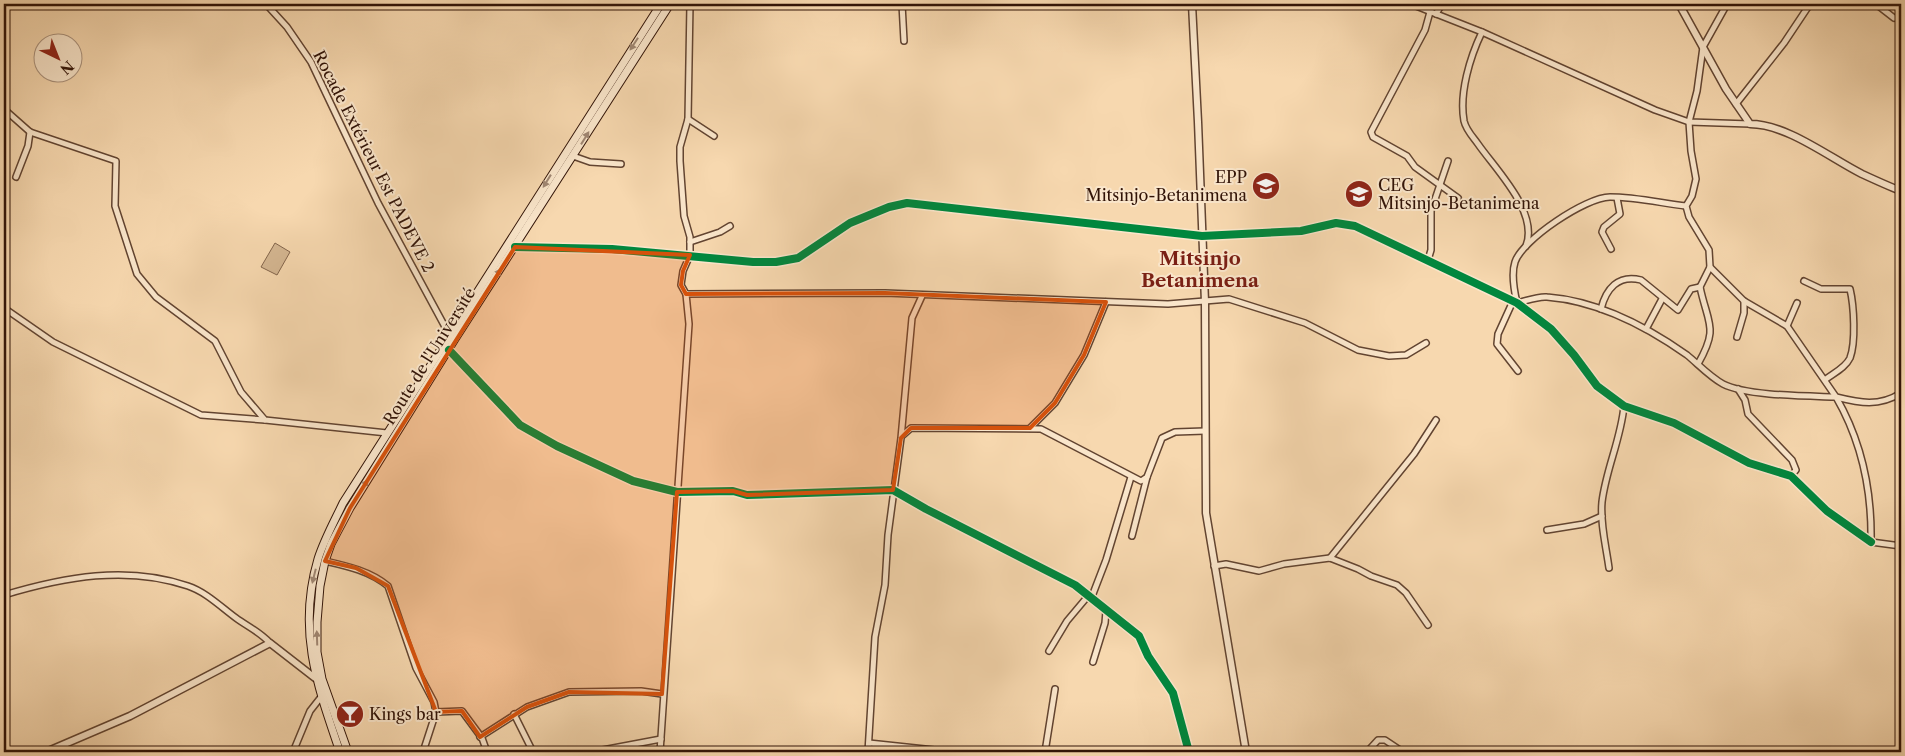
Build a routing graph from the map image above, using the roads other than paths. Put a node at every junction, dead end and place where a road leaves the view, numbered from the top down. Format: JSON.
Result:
{"nodes":[{"id":1,"x":266,"y":4,"type":"edge"},
{"id":2,"x":661,"y":4,"type":"edge"},
{"id":3,"x":670,"y":4,"type":"edge"},
{"id":4,"x":690,"y":4,"type":"edge"},
{"id":5,"x":902,"y":4,"type":"edge"},
{"id":6,"x":1192,"y":4,"type":"edge"},
{"id":7,"x":1411,"y":4,"type":"edge"},
{"id":8,"x":1442,"y":4,"type":"edge"},
{"id":9,"x":1679,"y":4,"type":"edge"},
{"id":10,"x":1727,"y":4,"type":"edge"},
{"id":11,"x":1810,"y":4,"type":"edge"},
{"id":12,"x":1876,"y":4,"type":"edge"},
{"id":13,"x":1430,"y":12,"type":"junction"},
{"id":14,"x":1436,"y":14,"type":"junction"},
{"id":15,"x":1894,"y":18,"type":"dead end"},
{"id":16,"x":649,"y":28,"type":"junction"},
{"id":17,"x":1482,"y":32,"type":"junction"},
{"id":18,"x":904,"y":41,"type":"dead end"},
{"id":19,"x":1703,"y":47,"type":"junction"},
{"id":20,"x":1736,"y":104,"type":"junction"},
{"id":21,"x":4,"y":109,"type":"edge"},
{"id":22,"x":688,"y":120,"type":"junction"},
{"id":23,"x":1689,"y":122,"type":"junction"},
{"id":24,"x":1750,"y":124,"type":"junction"},
{"id":25,"x":30,"y":132,"type":"junction"},
{"id":26,"x":714,"y":136,"type":"dead end"},
{"id":27,"x":573,"y":156,"type":"junction"},
{"id":28,"x":1448,"y":161,"type":"dead end"},
{"id":29,"x":621,"y":164,"type":"dead end"},
{"id":30,"x":16,"y":177,"type":"dead end"},
{"id":31,"x":1439,"y":183,"type":"junction"},
{"id":32,"x":1901,"y":192,"type":"edge"},
{"id":33,"x":1458,"y":198,"type":"dead end"},
{"id":34,"x":1617,"y":198,"type":"junction"},
{"id":35,"x":1686,"y":206,"type":"junction"},
{"id":36,"x":730,"y":226,"type":"dead end"},
{"id":37,"x":1202,"y":236,"type":"junction"},
{"id":38,"x":690,"y":242,"type":"junction"},
{"id":39,"x":1526,"y":246,"type":"junction"},
{"id":40,"x":515,"y":247,"type":"junction"},
{"id":41,"x":1611,"y":249,"type":"dead end"},
{"id":42,"x":690,"y":255,"type":"junction"},
{"id":43,"x":1428,"y":260,"type":"junction"},
{"id":44,"x":1710,"y":267,"type":"junction"},
{"id":45,"x":1804,"y":281,"type":"dead end"},
{"id":46,"x":1700,"y":287,"type":"junction"},
{"id":47,"x":686,"y":294,"type":"junction"},
{"id":48,"x":922,"y":296,"type":"junction"},
{"id":49,"x":1662,"y":299,"type":"junction"},
{"id":50,"x":1744,"y":301,"type":"junction"},
{"id":51,"x":1106,"y":302,"type":"junction"},
{"id":52,"x":1204,"y":302,"type":"junction"},
{"id":53,"x":1515,"y":302,"type":"junction"},
{"id":54,"x":1798,"y":303,"type":"dead end"},
{"id":55,"x":4,"y":308,"type":"edge"},
{"id":56,"x":1601,"y":309,"type":"junction"},
{"id":57,"x":1787,"y":326,"type":"junction"},
{"id":58,"x":1646,"y":329,"type":"junction"},
{"id":59,"x":450,"y":336,"type":"junction"},
{"id":60,"x":1737,"y":337,"type":"dead end"},
{"id":61,"x":1426,"y":343,"type":"dead end"},
{"id":62,"x":449,"y":350,"type":"junction"},
{"id":63,"x":1698,"y":364,"type":"junction"},
{"id":64,"x":1518,"y":372,"type":"dead end"},
{"id":65,"x":1826,"y":379,"type":"junction"},
{"id":66,"x":1738,"y":388,"type":"junction"},
{"id":67,"x":1901,"y":393,"type":"edge"},
{"id":68,"x":1836,"y":397,"type":"junction"},
{"id":69,"x":1624,"y":406,"type":"junction"},
{"id":70,"x":265,"y":420,"type":"junction"},
{"id":71,"x":1436,"y":420,"type":"dead end"},
{"id":72,"x":1030,"y":428,"type":"junction"},
{"id":73,"x":1205,"y":431,"type":"junction"},
{"id":74,"x":388,"y":433,"type":"junction"},
{"id":75,"x":902,"y":438,"type":"junction"},
{"id":76,"x":1790,"y":476,"type":"junction"},
{"id":77,"x":1131,"y":477,"type":"junction"},
{"id":78,"x":1147,"y":477,"type":"junction"},
{"id":79,"x":893,"y":490,"type":"junction"},
{"id":80,"x":677,"y":492,"type":"junction"},
{"id":81,"x":1602,"y":516,"type":"junction"},
{"id":82,"x":1547,"y":530,"type":"dead end"},
{"id":83,"x":1132,"y":536,"type":"dead end"},
{"id":84,"x":1871,"y":542,"type":"junction"},
{"id":85,"x":1901,"y":546,"type":"edge"},
{"id":86,"x":1330,"y":558,"type":"junction"},
{"id":87,"x":325,"y":561,"type":"junction"},
{"id":88,"x":1214,"y":566,"type":"junction"},
{"id":89,"x":1609,"y":568,"type":"dead end"},
{"id":90,"x":4,"y":595,"type":"edge"},
{"id":91,"x":1090,"y":597,"type":"junction"},
{"id":92,"x":1106,"y":611,"type":"junction"},
{"id":93,"x":1428,"y":625,"type":"dead end"},
{"id":94,"x":270,"y":643,"type":"junction"},
{"id":95,"x":1048,"y":651,"type":"dead end"},
{"id":96,"x":1093,"y":662,"type":"dead end"},
{"id":97,"x":315,"y":678,"type":"junction"},
{"id":98,"x":1055,"y":689,"type":"dead end"},
{"id":99,"x":662,"y":694,"type":"junction"},
{"id":100,"x":321,"y":697,"type":"junction"},
{"id":101,"x":436,"y":712,"type":"junction"},
{"id":102,"x":514,"y":714,"type":"junction"},
{"id":103,"x":480,"y":736,"type":"junction"},
{"id":104,"x":661,"y":739,"type":"junction"},
{"id":105,"x":869,"y":743,"type":"junction"},
{"id":106,"x":46,"y":752,"type":"edge"},
{"id":107,"x":293,"y":752,"type":"edge"},
{"id":108,"x":340,"y":752,"type":"edge"},
{"id":109,"x":348,"y":752,"type":"edge"},
{"id":110,"x":423,"y":752,"type":"edge"},
{"id":111,"x":486,"y":752,"type":"edge"},
{"id":112,"x":533,"y":752,"type":"edge"},
{"id":113,"x":592,"y":752,"type":"edge"},
{"id":114,"x":660,"y":752,"type":"edge"},
{"id":115,"x":868,"y":752,"type":"edge"},
{"id":116,"x":953,"y":752,"type":"edge"},
{"id":117,"x":1045,"y":752,"type":"edge"},
{"id":118,"x":1189,"y":752,"type":"edge"},
{"id":119,"x":1246,"y":752,"type":"edge"},
{"id":120,"x":1367,"y":752,"type":"edge"},
{"id":121,"x":1403,"y":752,"type":"edge"}],
"edges":[{"from":1,"to":59,"type":"street","name":"Rocade Extérieur Est PADEVE 2"},
{"from":2,"to":16,"type":"main road","name":"Route de l'Université"},
{"from":3,"to":16,"type":"main road","name":"Route de l'Université"},
{"from":4,"to":22,"type":"street"},
{"from":5,"to":18,"type":"street"},
{"from":6,"to":37,"type":"street"},
{"from":7,"to":13,"type":"street"},
{"from":8,"to":14,"type":"street"},
{"from":9,"to":19,"type":"street"},
{"from":10,"to":19,"type":"street"},
{"from":11,"to":20,"type":"street"},
{"from":12,"to":15,"type":"street"},
{"from":13,"to":14,"type":"street"},
{"from":13,"to":31,"type":"street"},
{"from":14,"to":17,"type":"street"},
{"from":27,"to":16,"type":"main road","name":"Route de l'Université","one_way":true},
{"from":16,"to":59,"type":"main road","name":"Route de l'Université","one_way":true},
{"from":17,"to":23,"type":"street"},
{"from":17,"to":39,"type":"street"},
{"from":19,"to":20,"type":"street"},
{"from":19,"to":23,"type":"street"},
{"from":20,"to":24,"type":"street"},
{"from":21,"to":25,"type":"street"},
{"from":22,"to":26,"type":"street"},
{"from":22,"to":38,"type":"street"},
{"from":23,"to":24,"type":"street"},
{"from":23,"to":35,"type":"street"},
{"from":24,"to":32,"type":"street"},
{"from":25,"to":30,"type":"street"},
{"from":25,"to":70,"type":"street"},
{"from":27,"to":29,"type":"street"},
{"from":27,"to":40,"type":"main road","name":"Route de l'Université"},
{"from":28,"to":31,"type":"street"},
{"from":31,"to":33,"type":"street"},
{"from":31,"to":43,"type":"street"},
{"from":34,"to":35,"type":"street"},
{"from":34,"to":39,"type":"street"},
{"from":34,"to":41,"type":"street"},
{"from":35,"to":44,"type":"street"},
{"from":36,"to":38,"type":"street"},
{"from":37,"to":42,"type":"street"},
{"from":37,"to":43,"type":"street"},
{"from":37,"to":52,"type":"street"},
{"from":38,"to":42,"type":"street"},
{"from":39,"to":53,"type":"street"},
{"from":40,"to":42,"type":"street"},
{"from":62,"to":40,"type":"main road","name":"Route de l'Université","one_way":true},
{"from":42,"to":47,"type":"street"},
{"from":43,"to":53,"type":"street"},
{"from":44,"to":46,"type":"street"},
{"from":44,"to":50,"type":"street"},
{"from":45,"to":65,"type":"street"},
{"from":46,"to":49,"type":"street"},
{"from":46,"to":63,"type":"street"},
{"from":47,"to":48,"type":"street"},
{"from":47,"to":80,"type":"street"},
{"from":48,"to":51,"type":"street"},
{"from":48,"to":75,"type":"street"},
{"from":49,"to":56,"type":"street"},
{"from":49,"to":58,"type":"street"},
{"from":50,"to":57,"type":"street"},
{"from":50,"to":60,"type":"street"},
{"from":51,"to":52,"type":"street"},
{"from":51,"to":72,"type":"street"},
{"from":52,"to":61,"type":"street"},
{"from":52,"to":73,"type":"street"},
{"from":53,"to":56,"type":"street"},
{"from":53,"to":64,"type":"street"},
{"from":53,"to":69,"type":"street"},
{"from":54,"to":57,"type":"street"},
{"from":55,"to":70,"type":"street"},
{"from":56,"to":58,"type":"street"},
{"from":57,"to":65,"type":"street"},
{"from":58,"to":63,"type":"street"},
{"from":59,"to":74,"type":"main road","name":"Route de l'Université"},
{"from":62,"to":80,"type":"street"},
{"from":87,"to":62,"type":"main road","name":"Route de l'Université","one_way":true},
{"from":63,"to":66,"type":"street"},
{"from":65,"to":68,"type":"street"},
{"from":66,"to":68,"type":"street"},
{"from":66,"to":76,"type":"street"},
{"from":67,"to":68,"type":"street"},
{"from":68,"to":84,"type":"street"},
{"from":69,"to":76,"type":"street"},
{"from":69,"to":81,"type":"street"},
{"from":70,"to":74,"type":"street"},
{"from":71,"to":86,"type":"street"},
{"from":72,"to":75,"type":"street"},
{"from":72,"to":77,"type":"street"},
{"from":73,"to":78,"type":"street"},
{"from":73,"to":88,"type":"street"},
{"from":74,"to":97,"type":"main road","name":"Route de l'Université","one_way":true},
{"from":75,"to":79,"type":"street"},
{"from":76,"to":84,"type":"street"},
{"from":77,"to":78,"type":"street"},
{"from":77,"to":91,"type":"street"},
{"from":78,"to":83,"type":"street"},
{"from":79,"to":80,"type":"street"},
{"from":79,"to":91,"type":"street"},
{"from":79,"to":105,"type":"street"},
{"from":80,"to":99,"type":"street"},
{"from":81,"to":82,"type":"street"},
{"from":81,"to":89,"type":"street"},
{"from":84,"to":85,"type":"street"},
{"from":86,"to":88,"type":"street"},
{"from":86,"to":93,"type":"street"},
{"from":87,"to":101,"type":"street"},
{"from":109,"to":87,"type":"main road","name":"Route de l'Université","one_way":true},
{"from":88,"to":119,"type":"street"},
{"from":90,"to":94,"type":"street"},
{"from":91,"to":92,"type":"street"},
{"from":91,"to":95,"type":"street"},
{"from":92,"to":96,"type":"street"},
{"from":92,"to":118,"type":"street"},
{"from":94,"to":97,"type":"street"},
{"from":94,"to":106,"type":"street"},
{"from":97,"to":100,"type":"main road","name":"Route de l'Université"},
{"from":98,"to":117,"type":"street"},
{"from":99,"to":102,"type":"street"},
{"from":99,"to":104,"type":"street"},
{"from":100,"to":107,"type":"street"},
{"from":100,"to":108,"type":"main road","name":"Route de l'Université"},
{"from":101,"to":103,"type":"street"},
{"from":101,"to":110,"type":"street"},
{"from":102,"to":103,"type":"street"},
{"from":102,"to":112,"type":"street"},
{"from":103,"to":111,"type":"street"},
{"from":104,"to":113,"type":"street"},
{"from":104,"to":114,"type":"street"},
{"from":105,"to":115,"type":"street"},
{"from":105,"to":116,"type":"street"},
{"from":120,"to":121,"type":"street"}]}
